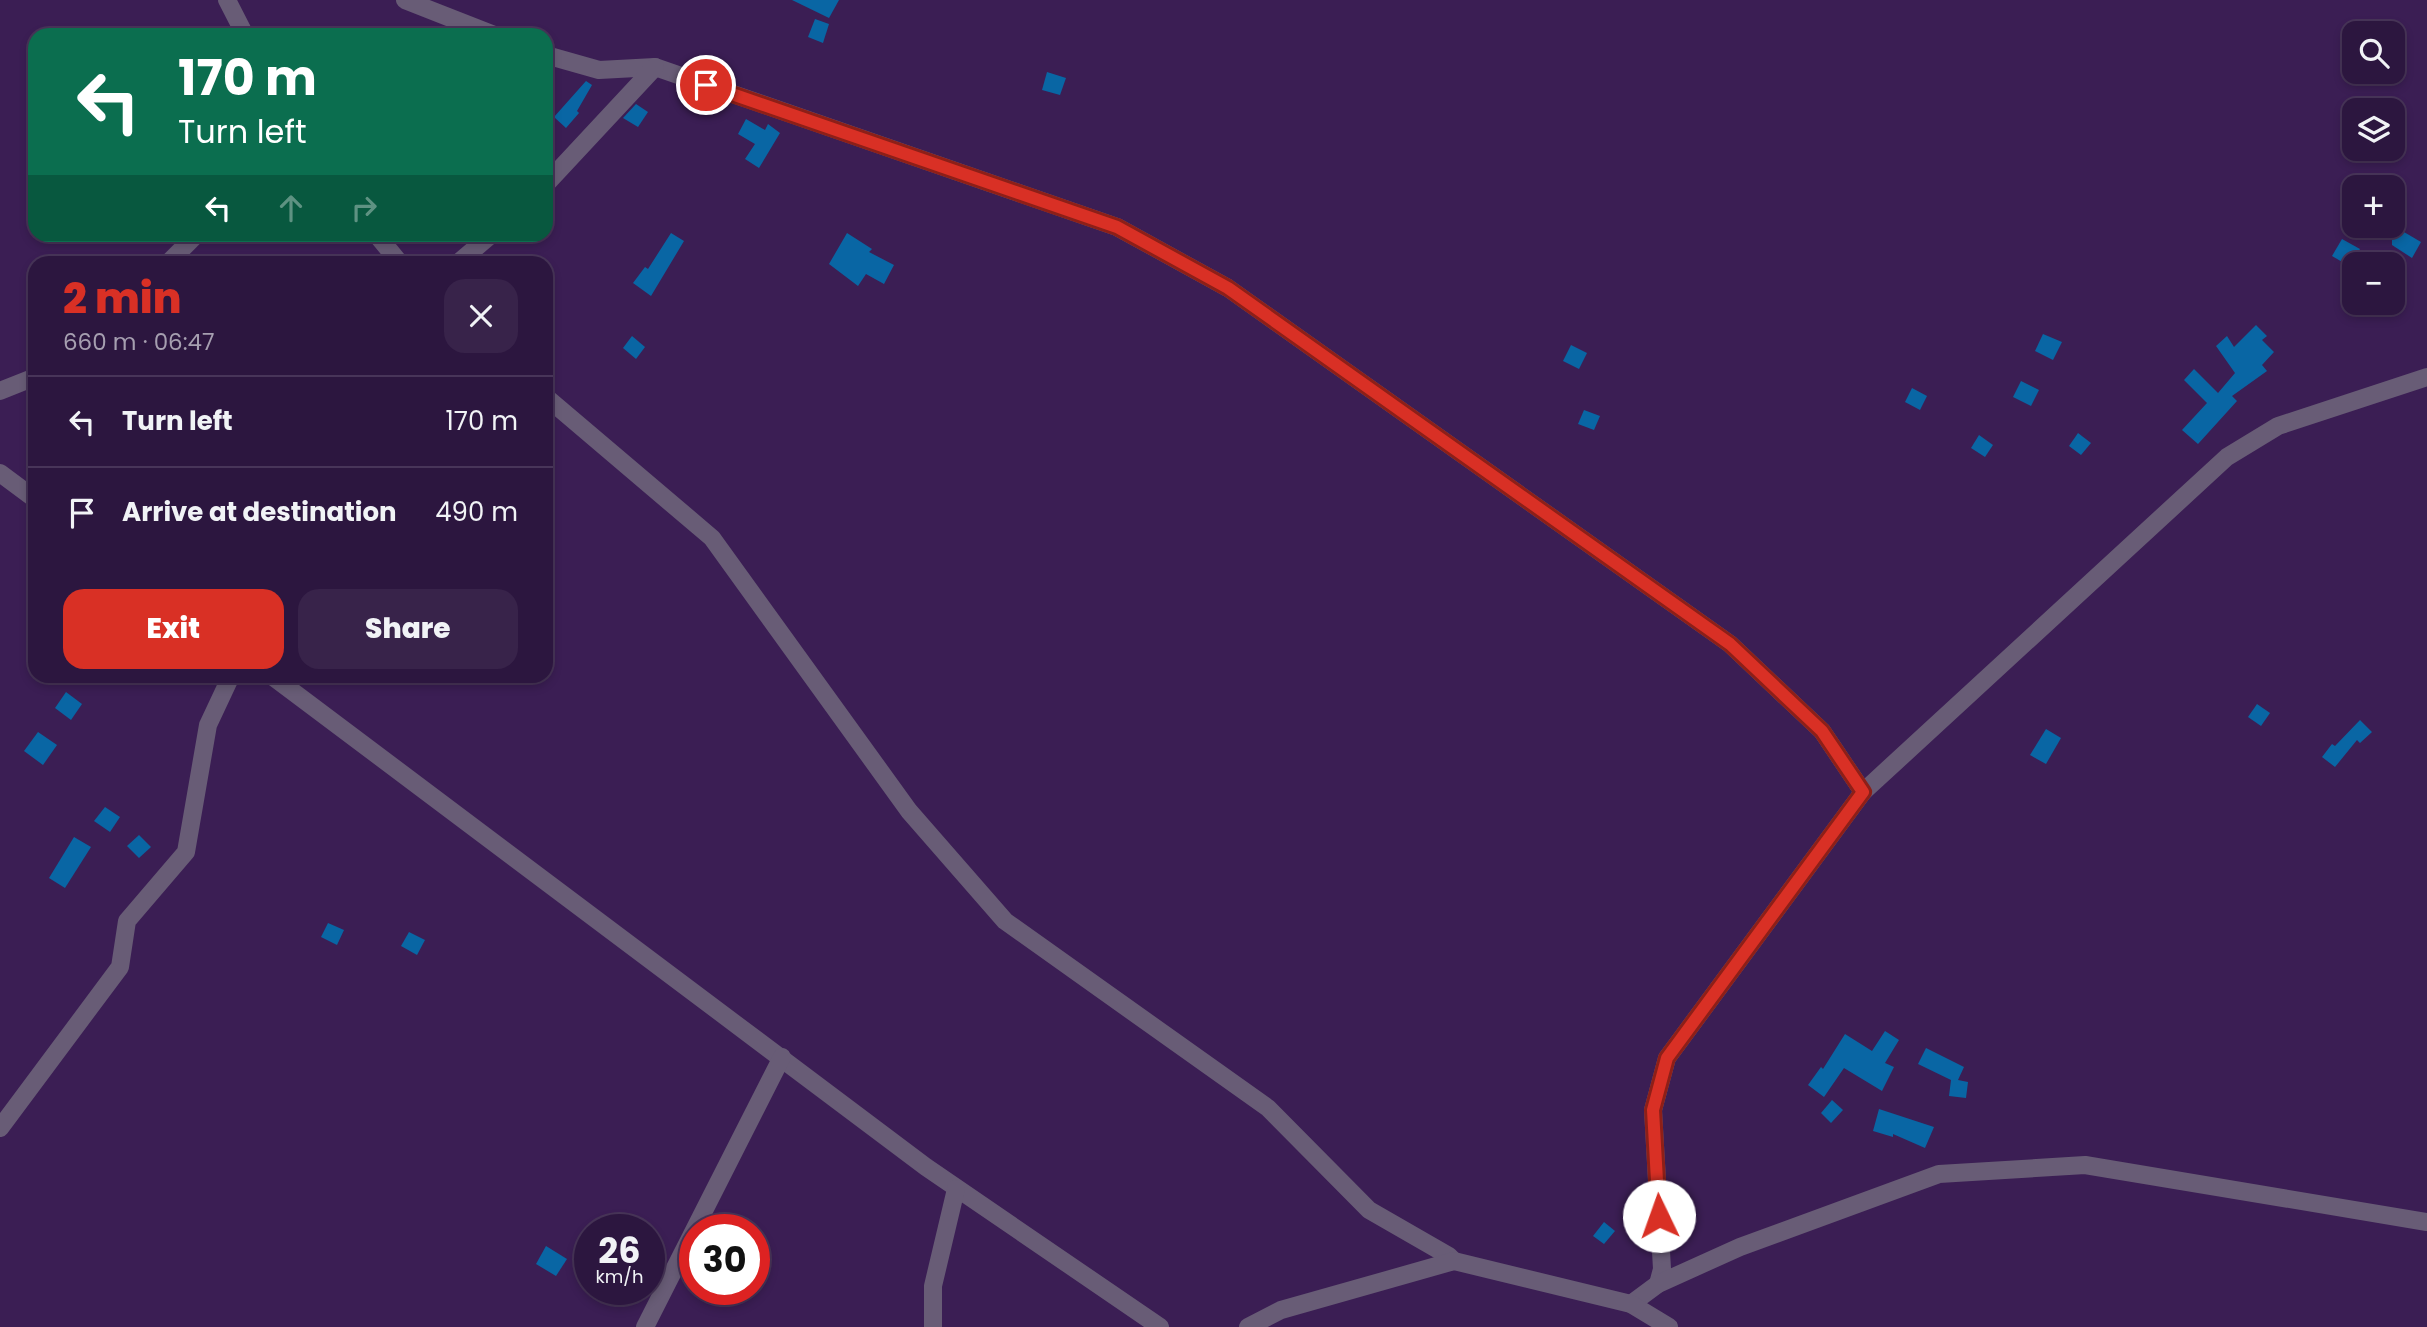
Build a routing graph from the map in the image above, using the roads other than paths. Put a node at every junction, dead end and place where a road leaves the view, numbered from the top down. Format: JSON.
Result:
{"nodes":[{"id":1,"x":228,"y":0,"type":"edge"},
{"id":2,"x":405,"y":0,"type":"edge"},
{"id":3,"x":242,"y":28,"type":"edge"},
{"id":4,"x":476,"y":28,"type":"edge"},
{"id":5,"x":553,"y":57,"type":"edge"},
{"id":6,"x":655,"y":67,"type":"junction"},
{"id":7,"x":553,"y":176,"type":"edge"},
{"id":8,"x":189,"y":242,"type":"edge"},
{"id":9,"x":383,"y":242,"type":"edge"},
{"id":10,"x":483,"y":242,"type":"edge"},
{"id":11,"x":175,"y":256,"type":"edge"},
{"id":12,"x":394,"y":256,"type":"edge"},
{"id":13,"x":466,"y":256,"type":"edge"},
{"id":14,"x":2427,"y":377,"type":"edge"},
{"id":15,"x":28,"y":380,"type":"edge"},
{"id":16,"x":0,"y":391,"type":"edge"},
{"id":17,"x":553,"y":403,"type":"edge"},
{"id":18,"x":0,"y":473,"type":"edge"},
{"id":19,"x":28,"y":494,"type":"edge"},
{"id":20,"x":228,"y":683,"type":"edge"},
{"id":21,"x":281,"y":683,"type":"edge"},
{"id":22,"x":1863,"y":792,"type":"junction"},
{"id":23,"x":782,"y":1058,"type":"junction"},
{"id":24,"x":0,"y":1128,"type":"edge"},
{"id":25,"x":956,"y":1189,"type":"junction"},
{"id":26,"x":2427,"y":1222,"type":"edge"},
{"id":27,"x":1454,"y":1261,"type":"junction"},
{"id":28,"x":1658,"y":1284,"type":"junction"},
{"id":29,"x":1631,"y":1304,"type":"junction"},
{"id":30,"x":645,"y":1327,"type":"edge"},
{"id":31,"x":933,"y":1327,"type":"edge"},
{"id":32,"x":1160,"y":1327,"type":"edge"},
{"id":33,"x":1248,"y":1327,"type":"edge"},
{"id":34,"x":1669,"y":1327,"type":"edge"}],
"edges":[{"from":1,"to":3,"type":"street"},
{"from":2,"to":4,"type":"street"},
{"from":5,"to":6,"type":"street"},
{"from":6,"to":7,"type":"street"},
{"from":6,"to":22,"type":"street"},
{"from":8,"to":11,"type":"street"},
{"from":9,"to":12,"type":"street"},
{"from":10,"to":13,"type":"street"},
{"from":14,"to":22,"type":"street"},
{"from":15,"to":16,"type":"street"},
{"from":17,"to":27,"type":"street"},
{"from":18,"to":19,"type":"street"},
{"from":20,"to":24,"type":"street"},
{"from":21,"to":23,"type":"street"},
{"from":22,"to":28,"type":"street"},
{"from":23,"to":25,"type":"street"},
{"from":23,"to":30,"type":"street"},
{"from":25,"to":31,"type":"street"},
{"from":25,"to":32,"type":"street"},
{"from":26,"to":28,"type":"street"},
{"from":27,"to":29,"type":"street"},
{"from":27,"to":33,"type":"street"},
{"from":28,"to":29,"type":"street"},
{"from":29,"to":34,"type":"street"}]}
